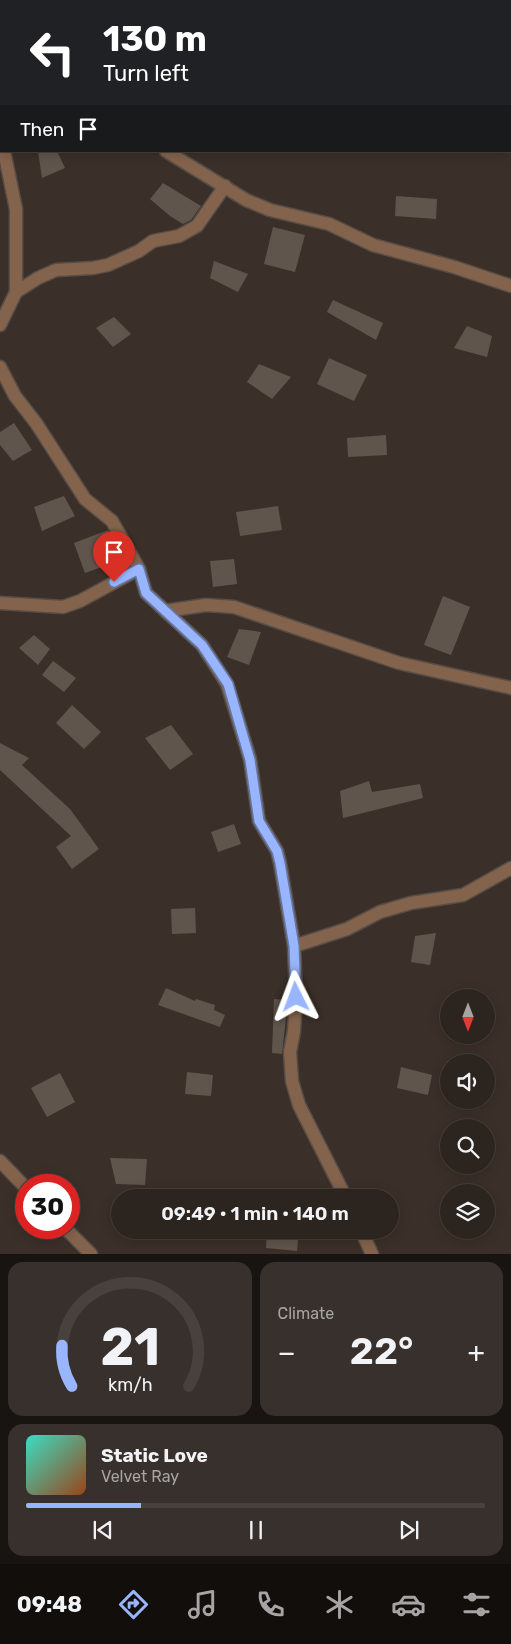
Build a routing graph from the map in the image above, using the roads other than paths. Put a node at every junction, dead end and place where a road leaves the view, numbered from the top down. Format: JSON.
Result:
{"nodes":[{"id":1,"x":4,"y":152,"type":"edge"},
{"id":2,"x":168,"y":152,"type":"edge"},
{"id":3,"x":225,"y":186,"type":"junction"},
{"id":4,"x":511,"y":286,"type":"edge"},
{"id":5,"x":16,"y":292,"type":"junction"},
{"id":6,"x":0,"y":325,"type":"edge"},
{"id":7,"x":0,"y":367,"type":"edge"},
{"id":8,"x":139,"y":569,"type":"junction"},
{"id":9,"x":0,"y":603,"type":"edge"},
{"id":10,"x":165,"y":611,"type":"junction"},
{"id":11,"x":511,"y":688,"type":"edge"},
{"id":12,"x":511,"y":868,"type":"edge"},
{"id":13,"x":294,"y":946,"type":"junction"},
{"id":14,"x":0,"y":1161,"type":"edge"},
{"id":15,"x":15,"y":1177,"type":"edge"},
{"id":16,"x":342,"y":1189,"type":"edge"},
{"id":17,"x":75,"y":1239,"type":"edge"},
{"id":18,"x":365,"y":1239,"type":"edge"},
{"id":19,"x":91,"y":1254,"type":"edge"},
{"id":20,"x":372,"y":1254,"type":"edge"}],
"edges":[{"from":1,"to":5,"type":"street"},
{"from":2,"to":3,"type":"street"},
{"from":3,"to":4,"type":"street"},
{"from":3,"to":5,"type":"street"},
{"from":5,"to":6,"type":"street"},
{"from":7,"to":8,"type":"street"},
{"from":8,"to":9,"type":"street"},
{"from":8,"to":10,"type":"street"},
{"from":10,"to":11,"type":"street"},
{"from":10,"to":13,"type":"street"},
{"from":12,"to":13,"type":"street"},
{"from":13,"to":16,"type":"street"},
{"from":14,"to":15,"type":"street"},
{"from":17,"to":19,"type":"street"},
{"from":18,"to":20,"type":"street"}]}
